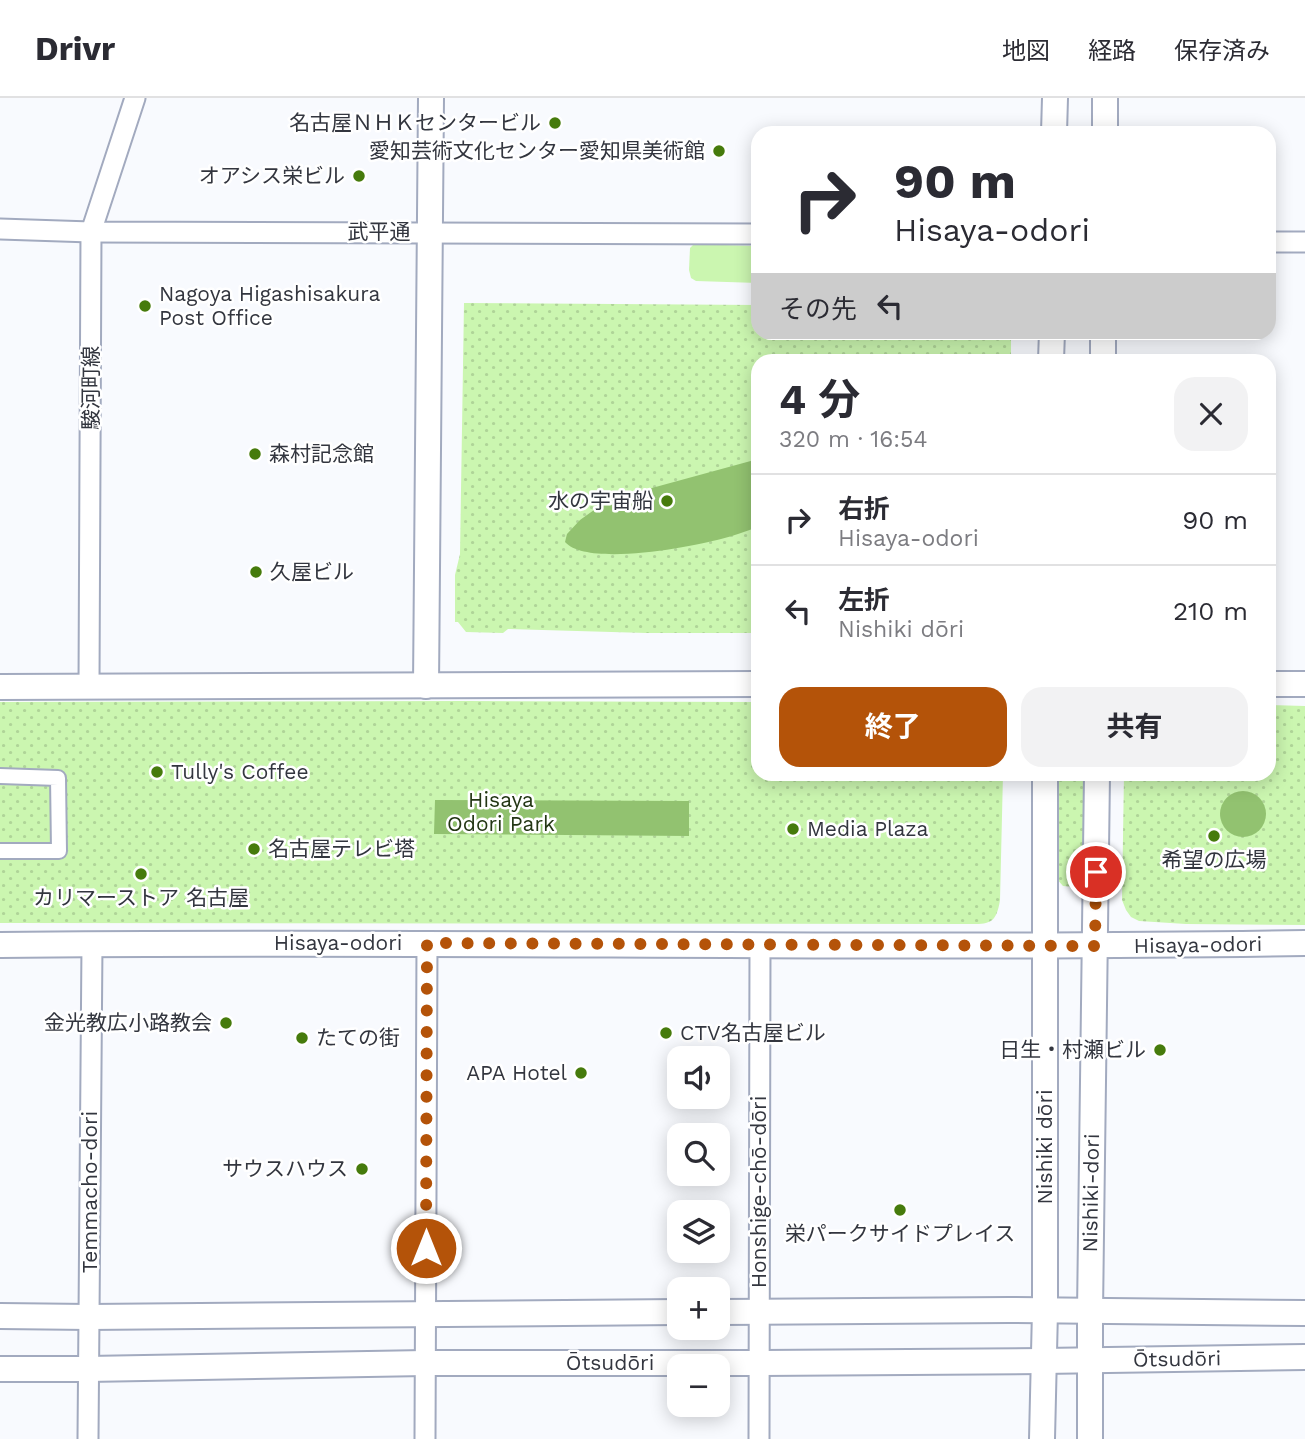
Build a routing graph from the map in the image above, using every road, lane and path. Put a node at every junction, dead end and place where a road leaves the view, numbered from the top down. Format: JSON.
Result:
{"nodes":[{"id":1,"x":135,"y":98,"type":"edge"},
{"id":2,"x":431,"y":98,"type":"edge"},
{"id":3,"x":1055,"y":98,"type":"edge"},
{"id":4,"x":1105,"y":98,"type":"edge"},
{"id":5,"x":1054,"y":126,"type":"edge"},
{"id":6,"x":1105,"y":126,"type":"edge"},
{"id":7,"x":0,"y":229,"type":"edge"},
{"id":8,"x":91,"y":232,"type":"junction"},
{"id":9,"x":430,"y":232,"type":"junction"},
{"id":10,"x":751,"y":234,"type":"edge"},
{"id":11,"x":1276,"y":242,"type":"edge"},
{"id":12,"x":1305,"y":242,"type":"edge"},
{"id":13,"x":751,"y":684,"type":"edge"},
{"id":14,"x":1276,"y":684,"type":"edge"},
{"id":15,"x":1305,"y":684,"type":"edge"},
{"id":16,"x":89,"y":685,"type":"junction"},
{"id":17,"x":426,"y":686,"type":"junction"},
{"id":18,"x":0,"y":687,"type":"edge"},
{"id":19,"x":0,"y":776,"type":"edge"},
{"id":20,"x":1045,"y":781,"type":"edge"},
{"id":21,"x":1097,"y":781,"type":"edge"},
{"id":22,"x":0,"y":851,"type":"edge"},
{"id":23,"x":427,"y":943,"type":"junction"},
{"id":24,"x":1305,"y":943,"type":"edge"},
{"id":25,"x":92,"y":944,"type":"junction"},
{"id":26,"x":0,"y":945,"type":"edge"},
{"id":27,"x":760,"y":945,"type":"junction"},
{"id":28,"x":1045,"y":945,"type":"junction"},
{"id":29,"x":1095,"y":946,"type":"junction"},
{"id":30,"x":1045,"y":1310,"type":"junction"},
{"id":31,"x":759,"y":1311,"type":"junction"},
{"id":32,"x":667,"y":1312,"type":"edge"},
{"id":33,"x":730,"y":1312,"type":"edge"},
{"id":34,"x":1090,"y":1312,"type":"junction"},
{"id":35,"x":426,"y":1313,"type":"junction"},
{"id":36,"x":1305,"y":1313,"type":"edge"},
{"id":37,"x":0,"y":1316,"type":"edge"},
{"id":38,"x":89,"y":1317,"type":"junction"},
{"id":39,"x":1305,"y":1357,"type":"edge"},
{"id":40,"x":1090,"y":1360,"type":"junction"},
{"id":41,"x":1043,"y":1361,"type":"junction"},
{"id":42,"x":425,"y":1363,"type":"junction"},
{"id":43,"x":759,"y":1363,"type":"junction"},
{"id":44,"x":0,"y":1368,"type":"edge"},
{"id":45,"x":88,"y":1369,"type":"junction"},
{"id":46,"x":88,"y":1439,"type":"edge"},
{"id":47,"x":425,"y":1439,"type":"edge"},
{"id":48,"x":759,"y":1439,"type":"edge"},
{"id":49,"x":1042,"y":1439,"type":"edge"},
{"id":50,"x":1090,"y":1439,"type":"edge"}],
"edges":[{"from":1,"to":8,"type":"street","name":"駿河町線"},
{"from":2,"to":9,"type":"street"},
{"from":3,"to":5,"type":"street"},
{"from":4,"to":6,"type":"street"},
{"from":7,"to":8,"type":"street","name":"武平通"},
{"from":8,"to":9,"type":"street","name":"武平通"},
{"from":8,"to":16,"type":"street","name":"駿河町線"},
{"from":9,"to":10,"type":"street","name":"武平通"},
{"from":9,"to":17,"type":"street"},
{"from":11,"to":12,"type":"street"},
{"from":13,"to":17,"type":"street"},
{"from":14,"to":15,"type":"street"},
{"from":16,"to":17,"type":"street"},
{"from":16,"to":18,"type":"street"},
{"from":19,"to":22,"type":"street"},
{"from":20,"to":28,"type":"street","name":"Nishiki dōri"},
{"from":21,"to":29,"type":"street"},
{"from":23,"to":25,"type":"street","name":"Hisaya-odori"},
{"from":23,"to":27,"type":"street","name":"Hisaya-odori"},
{"from":23,"to":35,"type":"street"},
{"from":24,"to":29,"type":"street","name":"Hisaya-odori"},
{"from":25,"to":26,"type":"street","name":"Hisaya-odori"},
{"from":25,"to":38,"type":"street","name":"Temmacho-dori"},
{"from":27,"to":28,"type":"street","name":"Hisaya-odori"},
{"from":27,"to":31,"type":"street","name":"Honshige-chō-dōri"},
{"from":28,"to":29,"type":"street","name":"Hisaya-odori"},
{"from":28,"to":30,"type":"street","name":"Nishiki dōri"},
{"from":29,"to":34,"type":"street","name":"Nishiki-dori"},
{"from":30,"to":31,"type":"street"},
{"from":30,"to":34,"type":"street"},
{"from":30,"to":41,"type":"street"},
{"from":31,"to":33,"type":"street"},
{"from":31,"to":43,"type":"street","name":"Honshige-chō-dōri"},
{"from":32,"to":35,"type":"street"},
{"from":34,"to":36,"type":"street"},
{"from":34,"to":40,"type":"street","name":"Nishiki-dori"},
{"from":35,"to":38,"type":"street"},
{"from":35,"to":42,"type":"street"},
{"from":37,"to":38,"type":"street"},
{"from":38,"to":45,"type":"street","name":"Temmacho-dori"},
{"from":39,"to":40,"type":"street","name":"Ōtsudōri"},
{"from":40,"to":41,"type":"street","name":"Ōtsudōri"},
{"from":40,"to":50,"type":"street","name":"Nishiki-dori"},
{"from":41,"to":43,"type":"street","name":"Ōtsudōri"},
{"from":41,"to":49,"type":"street"},
{"from":42,"to":43,"type":"street","name":"Ōtsudōri"},
{"from":42,"to":45,"type":"street","name":"Ōtsudōri"},
{"from":42,"to":47,"type":"street"},
{"from":43,"to":48,"type":"street","name":"Honshige-chō-dōri"},
{"from":44,"to":45,"type":"street","name":"Ōtsudōri"},
{"from":45,"to":46,"type":"street","name":"Temmacho-dori"}]}
